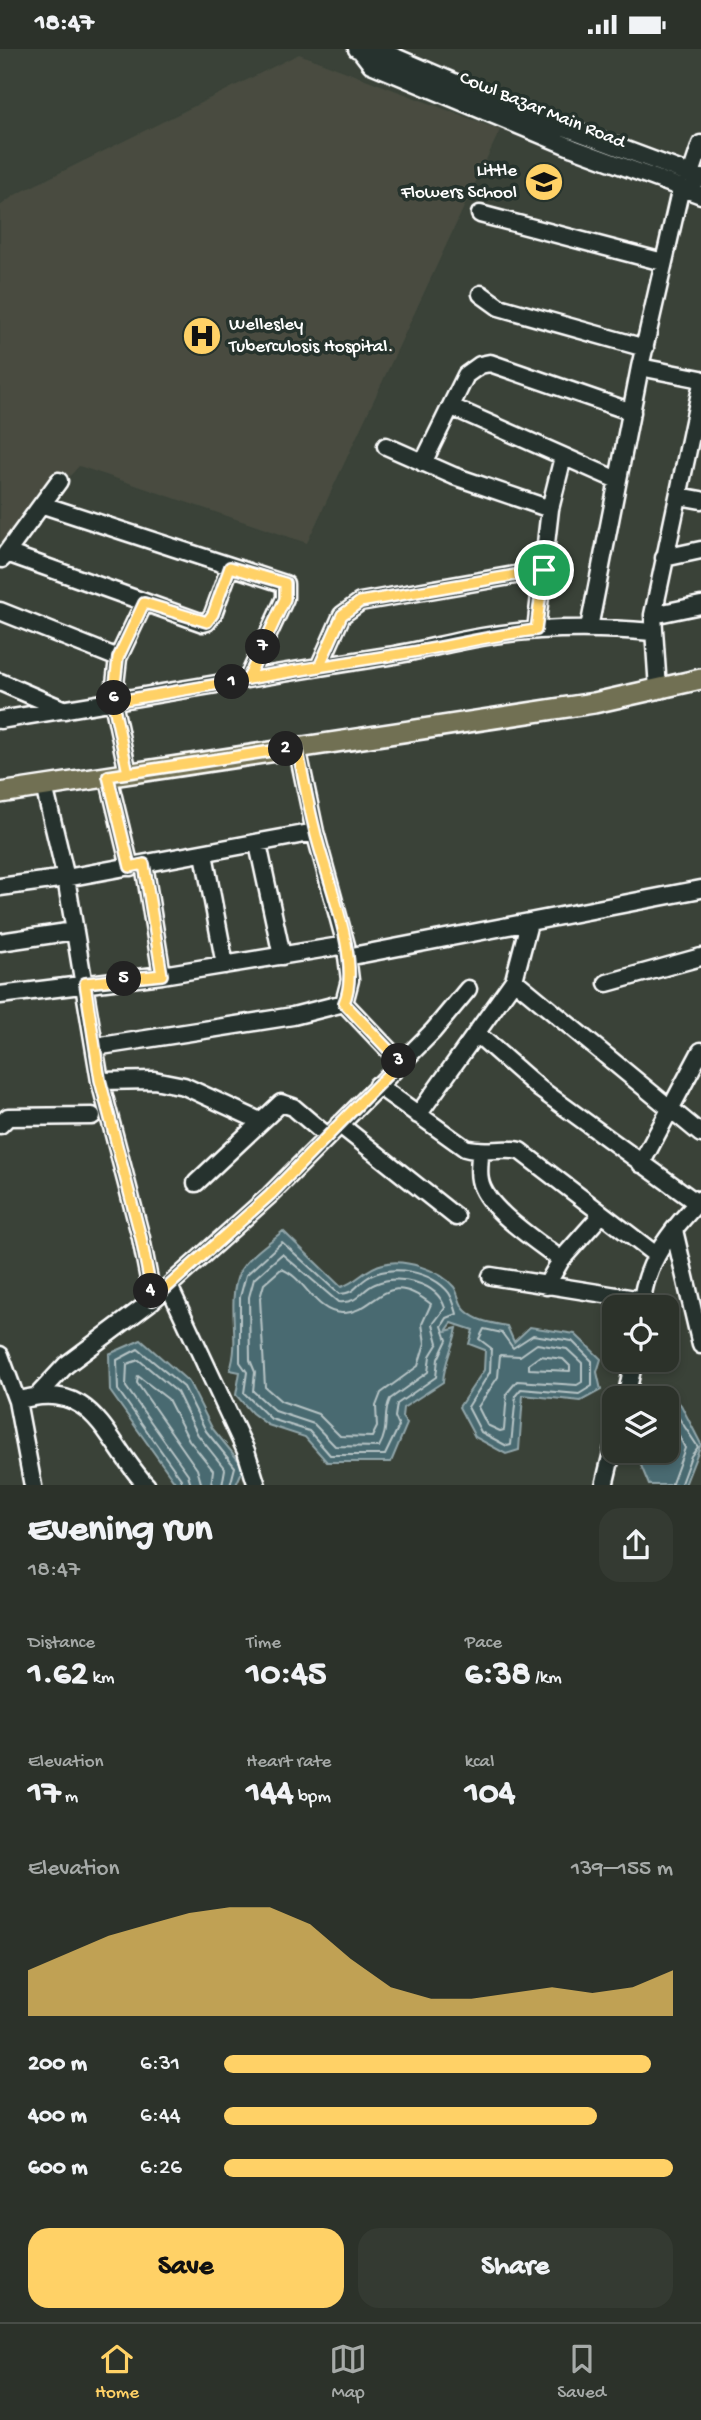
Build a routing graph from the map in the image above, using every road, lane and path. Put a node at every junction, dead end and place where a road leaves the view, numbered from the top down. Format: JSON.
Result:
{"nodes":[{"id":1,"x":359,"y":50,"type":"edge"},
{"id":2,"x":394,"y":52,"type":"edge"},
{"id":3,"x":701,"y":144,"type":"edge"},
{"id":4,"x":691,"y":180,"type":"edge"},
{"id":5,"x":701,"y":195,"type":"edge"},
{"id":6,"x":480,"y":214,"type":"dead end"},
{"id":7,"x":663,"y":263,"type":"junction"},
{"id":8,"x":481,"y":294,"type":"dead end"},
{"id":9,"x":645,"y":348,"type":"junction"},
{"id":10,"x":640,"y":367,"type":"junction"},
{"id":11,"x":701,"y":379,"type":"edge"},
{"id":12,"x":701,"y":388,"type":"edge"},
{"id":13,"x":452,"y":407,"type":"junction"},
{"id":14,"x":632,"y":412,"type":"junction"},
{"id":15,"x":697,"y":435,"type":"edge"},
{"id":16,"x":386,"y":446,"type":"dead end"},
{"id":17,"x":563,"y":457,"type":"junction"},
{"id":18,"x":423,"y":463,"type":"junction"},
{"id":19,"x":617,"y":479,"type":"junction"},
{"id":20,"x":59,"y":481,"type":"dead end"},
{"id":21,"x":679,"y":496,"type":"junction"},
{"id":22,"x":701,"y":500,"type":"edge"},
{"id":23,"x":43,"y":505,"type":"junction"},
{"id":24,"x":550,"y":509,"type":"junction"},
{"id":25,"x":701,"y":550,"type":"edge"},
{"id":26,"x":3,"y":557,"type":"edge"},
{"id":27,"x":664,"y":558,"type":"junction"},
{"id":28,"x":230,"y":567,"type":"junction"},
{"id":29,"x":544,"y":570,"type":"junction"},
{"id":30,"x":144,"y":603,"type":"junction"},
{"id":31,"x":701,"y":605,"type":"edge"},
{"id":32,"x":0,"y":611,"type":"edge"},
{"id":33,"x":653,"y":615,"type":"junction"},
{"id":34,"x":589,"y":628,"type":"junction"},
{"id":35,"x":536,"y":630,"type":"junction"},
{"id":36,"x":652,"y":632,"type":"junction"},
{"id":37,"x":118,"y":658,"type":"junction"},
{"id":38,"x":319,"y":667,"type":"junction"},
{"id":39,"x":248,"y":678,"type":"junction"},
{"id":40,"x":701,"y":679,"type":"edge"},
{"id":41,"x":0,"y":682,"type":"edge"},
{"id":42,"x":658,"y":689,"type":"junction"},
{"id":43,"x":113,"y":702,"type":"junction"},
{"id":44,"x":65,"y":710,"type":"junction"},
{"id":45,"x":0,"y":720,"type":"edge"},
{"id":46,"x":297,"y":747,"type":"junction"},
{"id":47,"x":128,"y":773,"type":"junction"},
{"id":48,"x":108,"y":776,"type":"junction"},
{"id":49,"x":44,"y":786,"type":"junction"},
{"id":50,"x":0,"y":793,"type":"edge"},
{"id":51,"x":315,"y":832,"type":"junction"},
{"id":52,"x":258,"y":844,"type":"junction"},
{"id":53,"x":204,"y":854,"type":"junction"},
{"id":54,"x":137,"y":865,"type":"junction"},
{"id":55,"x":66,"y":878,"type":"junction"},
{"id":56,"x":0,"y":887,"type":"edge"},
{"id":57,"x":701,"y":889,"type":"edge"},
{"id":58,"x":529,"y":923,"type":"junction"},
{"id":59,"x":75,"y":931,"type":"junction"},
{"id":60,"x":0,"y":942,"type":"edge"},
{"id":61,"x":346,"y":951,"type":"junction"},
{"id":62,"x":282,"y":956,"type":"junction"},
{"id":63,"x":701,"y":957,"type":"edge"},
{"id":64,"x":225,"y":965,"type":"junction"},
{"id":65,"x":162,"y":975,"type":"junction"},
{"id":66,"x":514,"y":980,"type":"junction"},
{"id":67,"x":85,"y":983,"type":"junction"},
{"id":68,"x":607,"y":983,"type":"dead end"},
{"id":69,"x":468,"y":989,"type":"dead end"},
{"id":70,"x":0,"y":995,"type":"edge"},
{"id":71,"x":344,"y":1003,"type":"junction"},
{"id":72,"x":476,"y":1033,"type":"junction"},
{"id":73,"x":95,"y":1047,"type":"junction"},
{"id":74,"x":701,"y":1051,"type":"edge"},
{"id":75,"x":400,"y":1062,"type":"junction"},
{"id":76,"x":100,"y":1080,"type":"junction"},
{"id":77,"x":377,"y":1086,"type":"junction"},
{"id":78,"x":671,"y":1110,"type":"junction"},
{"id":79,"x":418,"y":1115,"type":"junction"},
{"id":80,"x":92,"y":1116,"type":"dead end"},
{"id":81,"x":3,"y":1118,"type":"edge"},
{"id":82,"x":260,"y":1121,"type":"junction"},
{"id":83,"x":339,"y":1124,"type":"junction"},
{"id":84,"x":701,"y":1134,"type":"edge"},
{"id":85,"x":327,"y":1136,"type":"junction"},
{"id":86,"x":480,"y":1153,"type":"junction"},
{"id":87,"x":641,"y":1164,"type":"junction"},
{"id":88,"x":196,"y":1183,"type":"dead end"},
{"id":89,"x":699,"y":1201,"type":"edge"},
{"id":90,"x":601,"y":1215,"type":"junction"},
{"id":91,"x":456,"y":1217,"type":"dead end"},
{"id":92,"x":674,"y":1230,"type":"junction"},
{"id":93,"x":656,"y":1255,"type":"junction"},
{"id":94,"x":561,"y":1260,"type":"junction"},
{"id":95,"x":491,"y":1276,"type":"dead end"},
{"id":96,"x":169,"y":1286,"type":"junction"},
{"id":97,"x":546,"y":1286,"type":"junction"},
{"id":98,"x":643,"y":1295,"type":"edge"},
{"id":99,"x":602,"y":1296,"type":"edge"},
{"id":100,"x":153,"y":1300,"type":"junction"},
{"id":101,"x":701,"y":1345,"type":"edge"},
{"id":102,"x":0,"y":1355,"type":"edge"},
{"id":103,"x":40,"y":1393,"type":"junction"},
{"id":104,"x":17,"y":1401,"type":"junction"},
{"id":105,"x":609,"y":1463,"type":"edge"},
{"id":106,"x":33,"y":1485,"type":"edge"},
{"id":107,"x":146,"y":1485,"type":"edge"},
{"id":108,"x":257,"y":1485,"type":"edge"},
{"id":109,"x":604,"y":1485,"type":"edge"}],
"edges":[{"from":1,"to":2,"type":"street","name":"Cowl Bazar Main Road"},
{"from":1,"to":4,"type":"street","name":"Cowl Bazar Main Road"},
{"from":2,"to":4,"type":"street","name":"Cowl Bazar Main Road"},
{"from":3,"to":4,"type":"street"},
{"from":4,"to":5,"type":"street","name":"Cowl Bazar Main Road"},
{"from":4,"to":7,"type":"street"},
{"from":6,"to":7,"type":"street"},
{"from":7,"to":9,"type":"street"},
{"from":8,"to":9,"type":"street"},
{"from":9,"to":10,"type":"street"},
{"from":10,"to":11,"type":"street"},
{"from":10,"to":14,"type":"street"},
{"from":12,"to":15,"type":"street"},
{"from":13,"to":14,"type":"street"},
{"from":13,"to":17,"type":"street"},
{"from":13,"to":18,"type":"street"},
{"from":14,"to":19,"type":"street"},
{"from":15,"to":21,"type":"street"},
{"from":16,"to":18,"type":"street"},
{"from":17,"to":19,"type":"street"},
{"from":17,"to":24,"type":"street"},
{"from":18,"to":24,"type":"street"},
{"from":19,"to":34,"type":"street"},
{"from":20,"to":23,"type":"street"},
{"from":21,"to":22,"type":"street"},
{"from":21,"to":27,"type":"street"},
{"from":23,"to":26,"type":"street"},
{"from":23,"to":28,"type":"street"},
{"from":24,"to":29,"type":"street"},
{"from":25,"to":27,"type":"street"},
{"from":26,"to":30,"type":"street"},
{"from":27,"to":33,"type":"street"},
{"from":28,"to":30,"type":"street"},
{"from":28,"to":39,"type":"street"},
{"from":29,"to":35,"type":"street"},
{"from":29,"to":38,"type":"street"},
{"from":30,"to":37,"type":"street"},
{"from":31,"to":33,"type":"street"},
{"from":32,"to":37,"type":"street"},
{"from":33,"to":36,"type":"street"},
{"from":34,"to":35,"type":"street"},
{"from":34,"to":36,"type":"street"},
{"from":35,"to":38,"type":"street"},
{"from":36,"to":42,"type":"street"},
{"from":37,"to":43,"type":"street"},
{"from":38,"to":39,"type":"street"},
{"from":39,"to":43,"type":"street"},
{"from":40,"to":42,"type":"main road"},
{"from":41,"to":44,"type":"street"},
{"from":42,"to":46,"type":"main road"},
{"from":43,"to":44,"type":"street"},
{"from":43,"to":47,"type":"street"},
{"from":44,"to":45,"type":"street"},
{"from":46,"to":47,"type":"main road"},
{"from":46,"to":51,"type":"street"},
{"from":47,"to":48,"type":"main road"},
{"from":48,"to":49,"type":"main road"},
{"from":48,"to":54,"type":"street"},
{"from":49,"to":50,"type":"main road"},
{"from":49,"to":55,"type":"street"},
{"from":51,"to":52,"type":"street"},
{"from":51,"to":61,"type":"street"},
{"from":52,"to":53,"type":"street"},
{"from":52,"to":62,"type":"street"},
{"from":53,"to":54,"type":"street"},
{"from":53,"to":64,"type":"street"},
{"from":54,"to":55,"type":"street"},
{"from":54,"to":65,"type":"street"},
{"from":55,"to":56,"type":"street"},
{"from":55,"to":59,"type":"street"},
{"from":57,"to":58,"type":"street"},
{"from":58,"to":61,"type":"street"},
{"from":58,"to":66,"type":"street"},
{"from":59,"to":60,"type":"street"},
{"from":59,"to":67,"type":"street"},
{"from":61,"to":62,"type":"street"},
{"from":61,"to":71,"type":"street"},
{"from":62,"to":64,"type":"street"},
{"from":63,"to":68,"type":"street"},
{"from":64,"to":65,"type":"street"},
{"from":65,"to":67,"type":"street"},
{"from":66,"to":72,"type":"street"},
{"from":66,"to":78,"type":"street"},
{"from":67,"to":70,"type":"street"},
{"from":67,"to":73,"type":"street"},
{"from":69,"to":75,"type":"street"},
{"from":71,"to":73,"type":"street"},
{"from":71,"to":75,"type":"street"},
{"from":72,"to":79,"type":"street"},
{"from":72,"to":87,"type":"street"},
{"from":73,"to":76,"type":"street"},
{"from":74,"to":78,"type":"street"},
{"from":75,"to":77,"type":"street"},
{"from":76,"to":82,"type":"street"},
{"from":76,"to":100,"type":"street"},
{"from":77,"to":79,"type":"street"},
{"from":77,"to":83,"type":"street"},
{"from":78,"to":84,"type":"street"},
{"from":78,"to":87,"type":"street"},
{"from":79,"to":86,"type":"street"},
{"from":80,"to":81,"type":"street"},
{"from":82,"to":85,"type":"street"},
{"from":82,"to":88,"type":"street"},
{"from":83,"to":85,"type":"street"},
{"from":83,"to":91,"type":"street"},
{"from":85,"to":96,"type":"street"},
{"from":86,"to":90,"type":"street"},
{"from":86,"to":94,"type":"street"},
{"from":87,"to":89,"type":"street"},
{"from":89,"to":92,"type":"street"},
{"from":90,"to":93,"type":"street"},
{"from":90,"to":94,"type":"street"},
{"from":92,"to":93,"type":"street"},
{"from":92,"to":101,"type":"street"},
{"from":93,"to":98,"type":"street"},
{"from":94,"to":97,"type":"street"},
{"from":95,"to":97,"type":"street"},
{"from":96,"to":100,"type":"street"},
{"from":96,"to":108,"type":"street"},
{"from":97,"to":99,"type":"street"},
{"from":100,"to":103,"type":"street"},
{"from":102,"to":104,"type":"street"},
{"from":103,"to":104,"type":"street"},
{"from":103,"to":107,"type":"street"},
{"from":104,"to":106,"type":"street"},
{"from":105,"to":109,"type":"street"}]}
